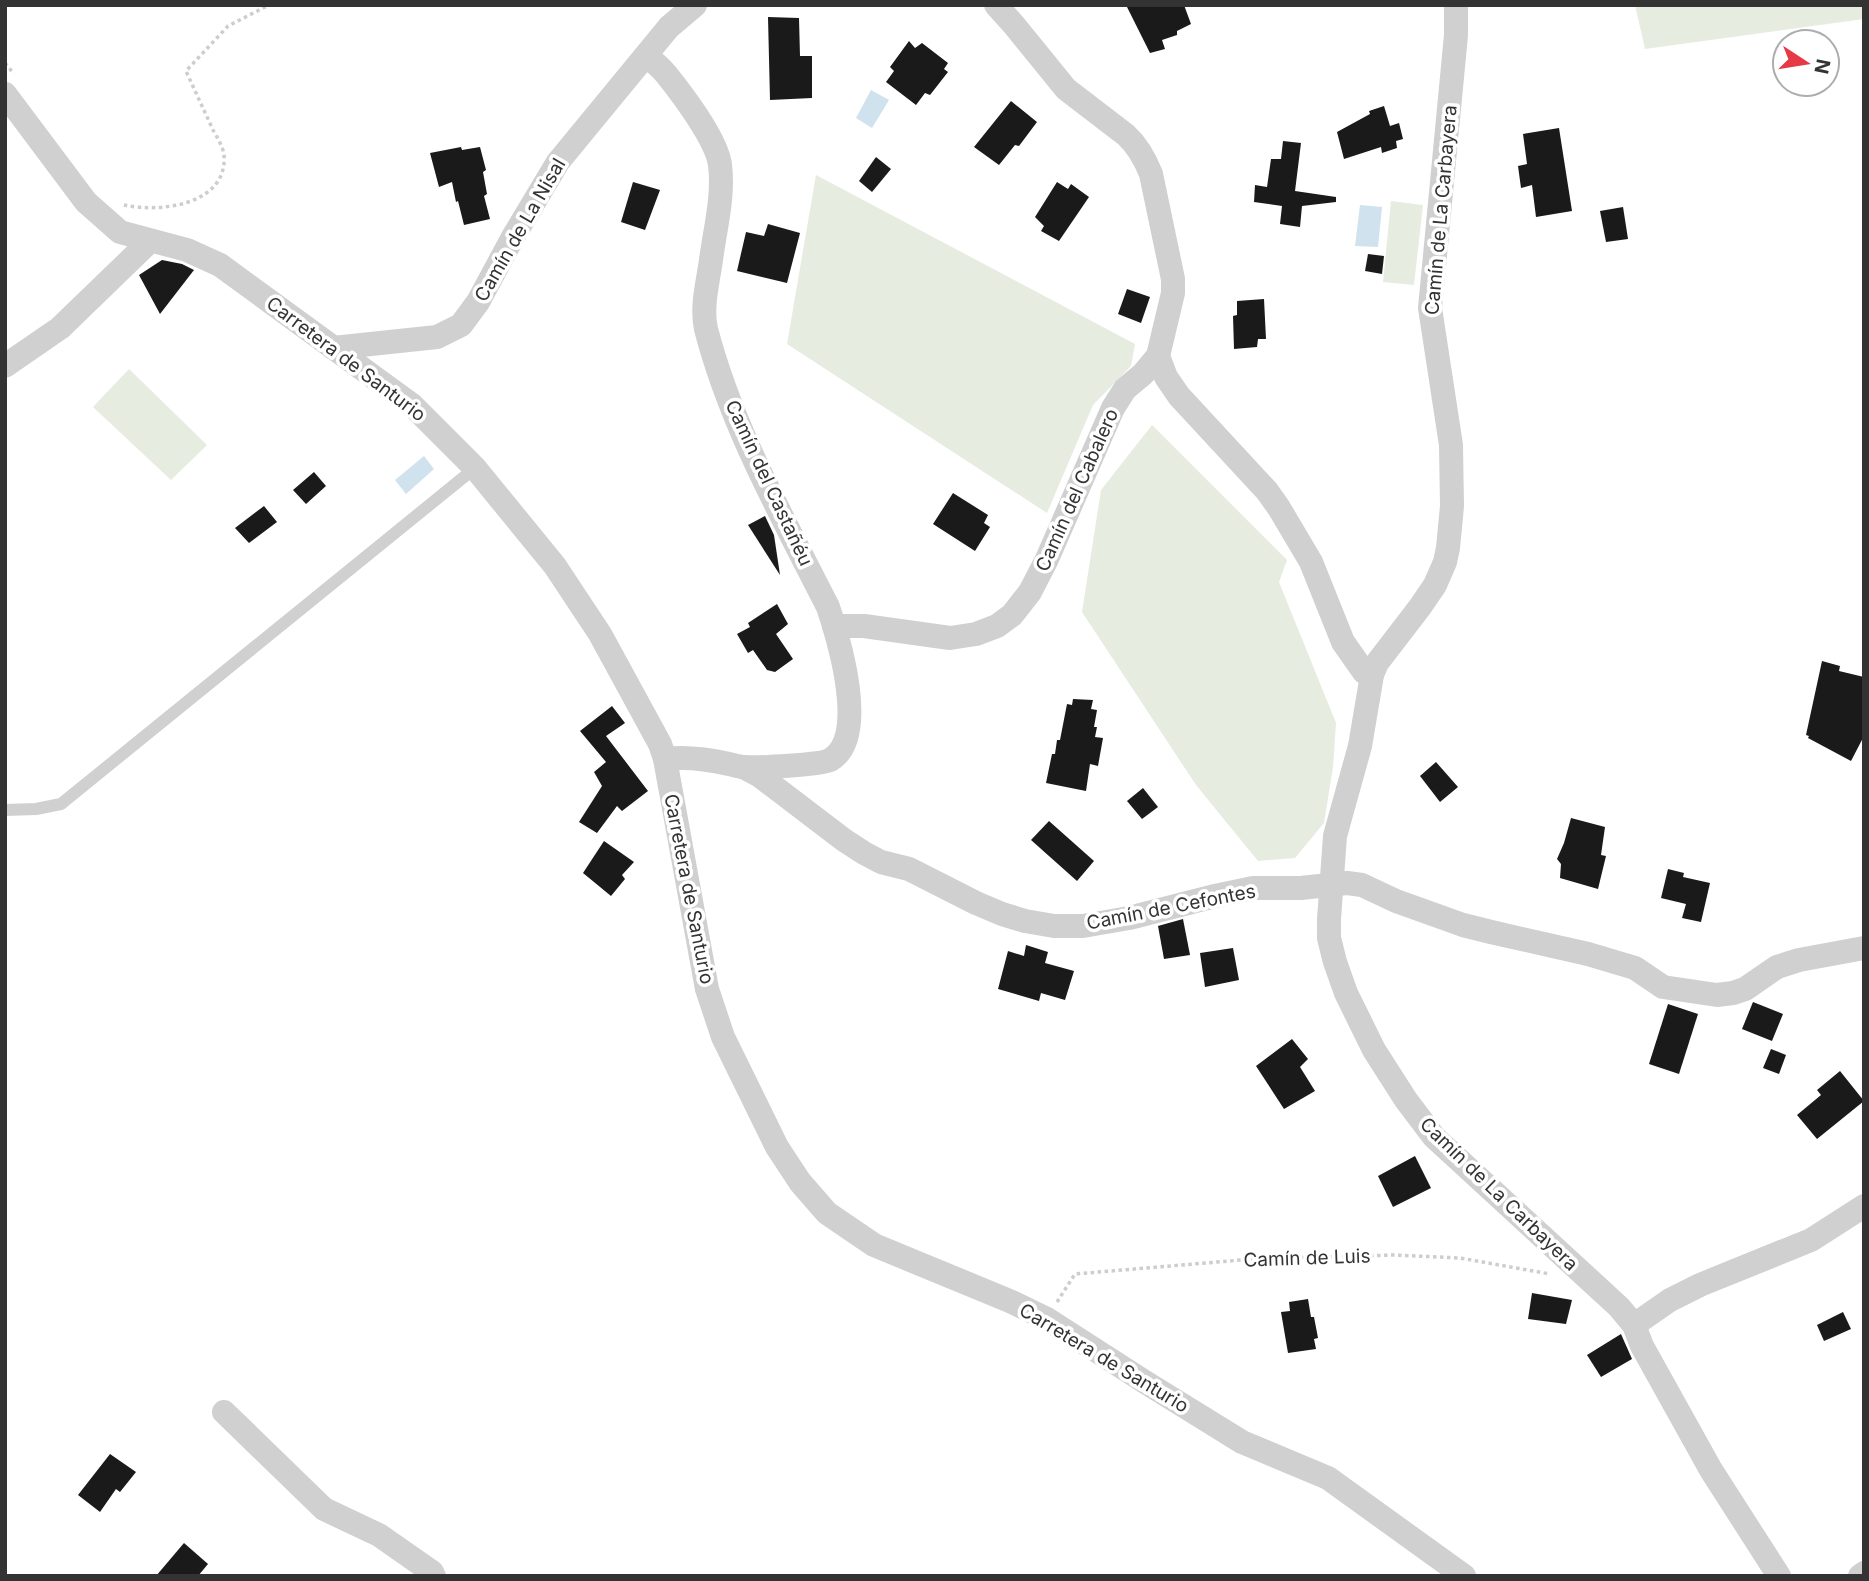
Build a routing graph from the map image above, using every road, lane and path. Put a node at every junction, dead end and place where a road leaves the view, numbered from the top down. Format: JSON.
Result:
{"nodes":[{"id":1,"x":269,"y":5,"type":"edge"},
{"id":2,"x":695,"y":5,"type":"edge"},
{"id":3,"x":996,"y":5,"type":"edge"},
{"id":4,"x":1456,"y":5,"type":"edge"},
{"id":5,"x":646,"y":56,"type":"junction"},
{"id":6,"x":5,"y":63,"type":"edge"},
{"id":7,"x":10,"y":84,"type":"edge"},
{"id":8,"x":118,"y":204,"type":"dead end"},
{"id":9,"x":150,"y":241,"type":"junction"},
{"id":10,"x":333,"y":348,"type":"junction"},
{"id":11,"x":1158,"y":356,"type":"junction"},
{"id":12,"x":5,"y":366,"type":"edge"},
{"id":13,"x":475,"y":468,"type":"junction"},
{"id":14,"x":834,"y":626,"type":"junction"},
{"id":15,"x":1372,"y":675,"type":"junction"},
{"id":16,"x":665,"y":759,"type":"junction"},
{"id":17,"x":743,"y":767,"type":"junction"},
{"id":18,"x":5,"y":810,"type":"edge"},
{"id":19,"x":1332,"y":884,"type":"junction"},
{"id":20,"x":1864,"y":948,"type":"edge"},
{"id":21,"x":1864,"y":1206,"type":"edge"},
{"id":22,"x":1551,"y":1274,"type":"dead end"},
{"id":23,"x":1046,"y":1319,"type":"junction"},
{"id":24,"x":1633,"y":1325,"type":"junction"},
{"id":25,"x":224,"y":1412,"type":"dead end"},
{"id":26,"x":434,"y":1576,"type":"edge"},
{"id":27,"x":1464,"y":1576,"type":"edge"},
{"id":28,"x":1779,"y":1576,"type":"edge"}],
"edges":[{"from":1,"to":8,"type":"path"},
{"from":2,"to":5,"type":"street","name":"Camín de La Nisal"},
{"from":3,"to":11,"type":"street","name":"Camín del Cabalero"},
{"from":4,"to":15,"type":"street","name":"Camín de La Carbayera"},
{"from":5,"to":10,"type":"street","name":"Camín de La Nisal"},
{"from":5,"to":14,"type":"street","name":"Camín del Castañéu"},
{"from":6,"to":7,"type":"path"},
{"from":7,"to":9,"type":"street","name":"Carretera de Santurio"},
{"from":9,"to":10,"type":"street","name":"Carretera de Santurio"},
{"from":9,"to":12,"type":"street"},
{"from":10,"to":13,"type":"street","name":"Carretera de Santurio"},
{"from":11,"to":14,"type":"street","name":"Camín del Cabalero"},
{"from":11,"to":15,"type":"street"},
{"from":13,"to":16,"type":"street","name":"Carretera de Santurio"},
{"from":13,"to":18,"type":"lane"},
{"from":14,"to":17,"type":"street","name":"Camín del Castañéu"},
{"from":15,"to":19,"type":"street","name":"Camín de La Carbayera"},
{"from":16,"to":17,"type":"street","name":"Camín del Castañéu"},
{"from":16,"to":23,"type":"street","name":"Carretera de Santurio"},
{"from":17,"to":19,"type":"street","name":"Camín de Cefontes"},
{"from":19,"to":20,"type":"street","name":"Camín de Cefontes"},
{"from":19,"to":24,"type":"street","name":"Camín de La Carbayera"},
{"from":21,"to":24,"type":"street"},
{"from":22,"to":23,"type":"path","name":"Camín de Luis"},
{"from":23,"to":27,"type":"street","name":"Carretera de Santurio"},
{"from":24,"to":28,"type":"street","name":"Camín de La Carbayera"},
{"from":25,"to":26,"type":"street"}]}
